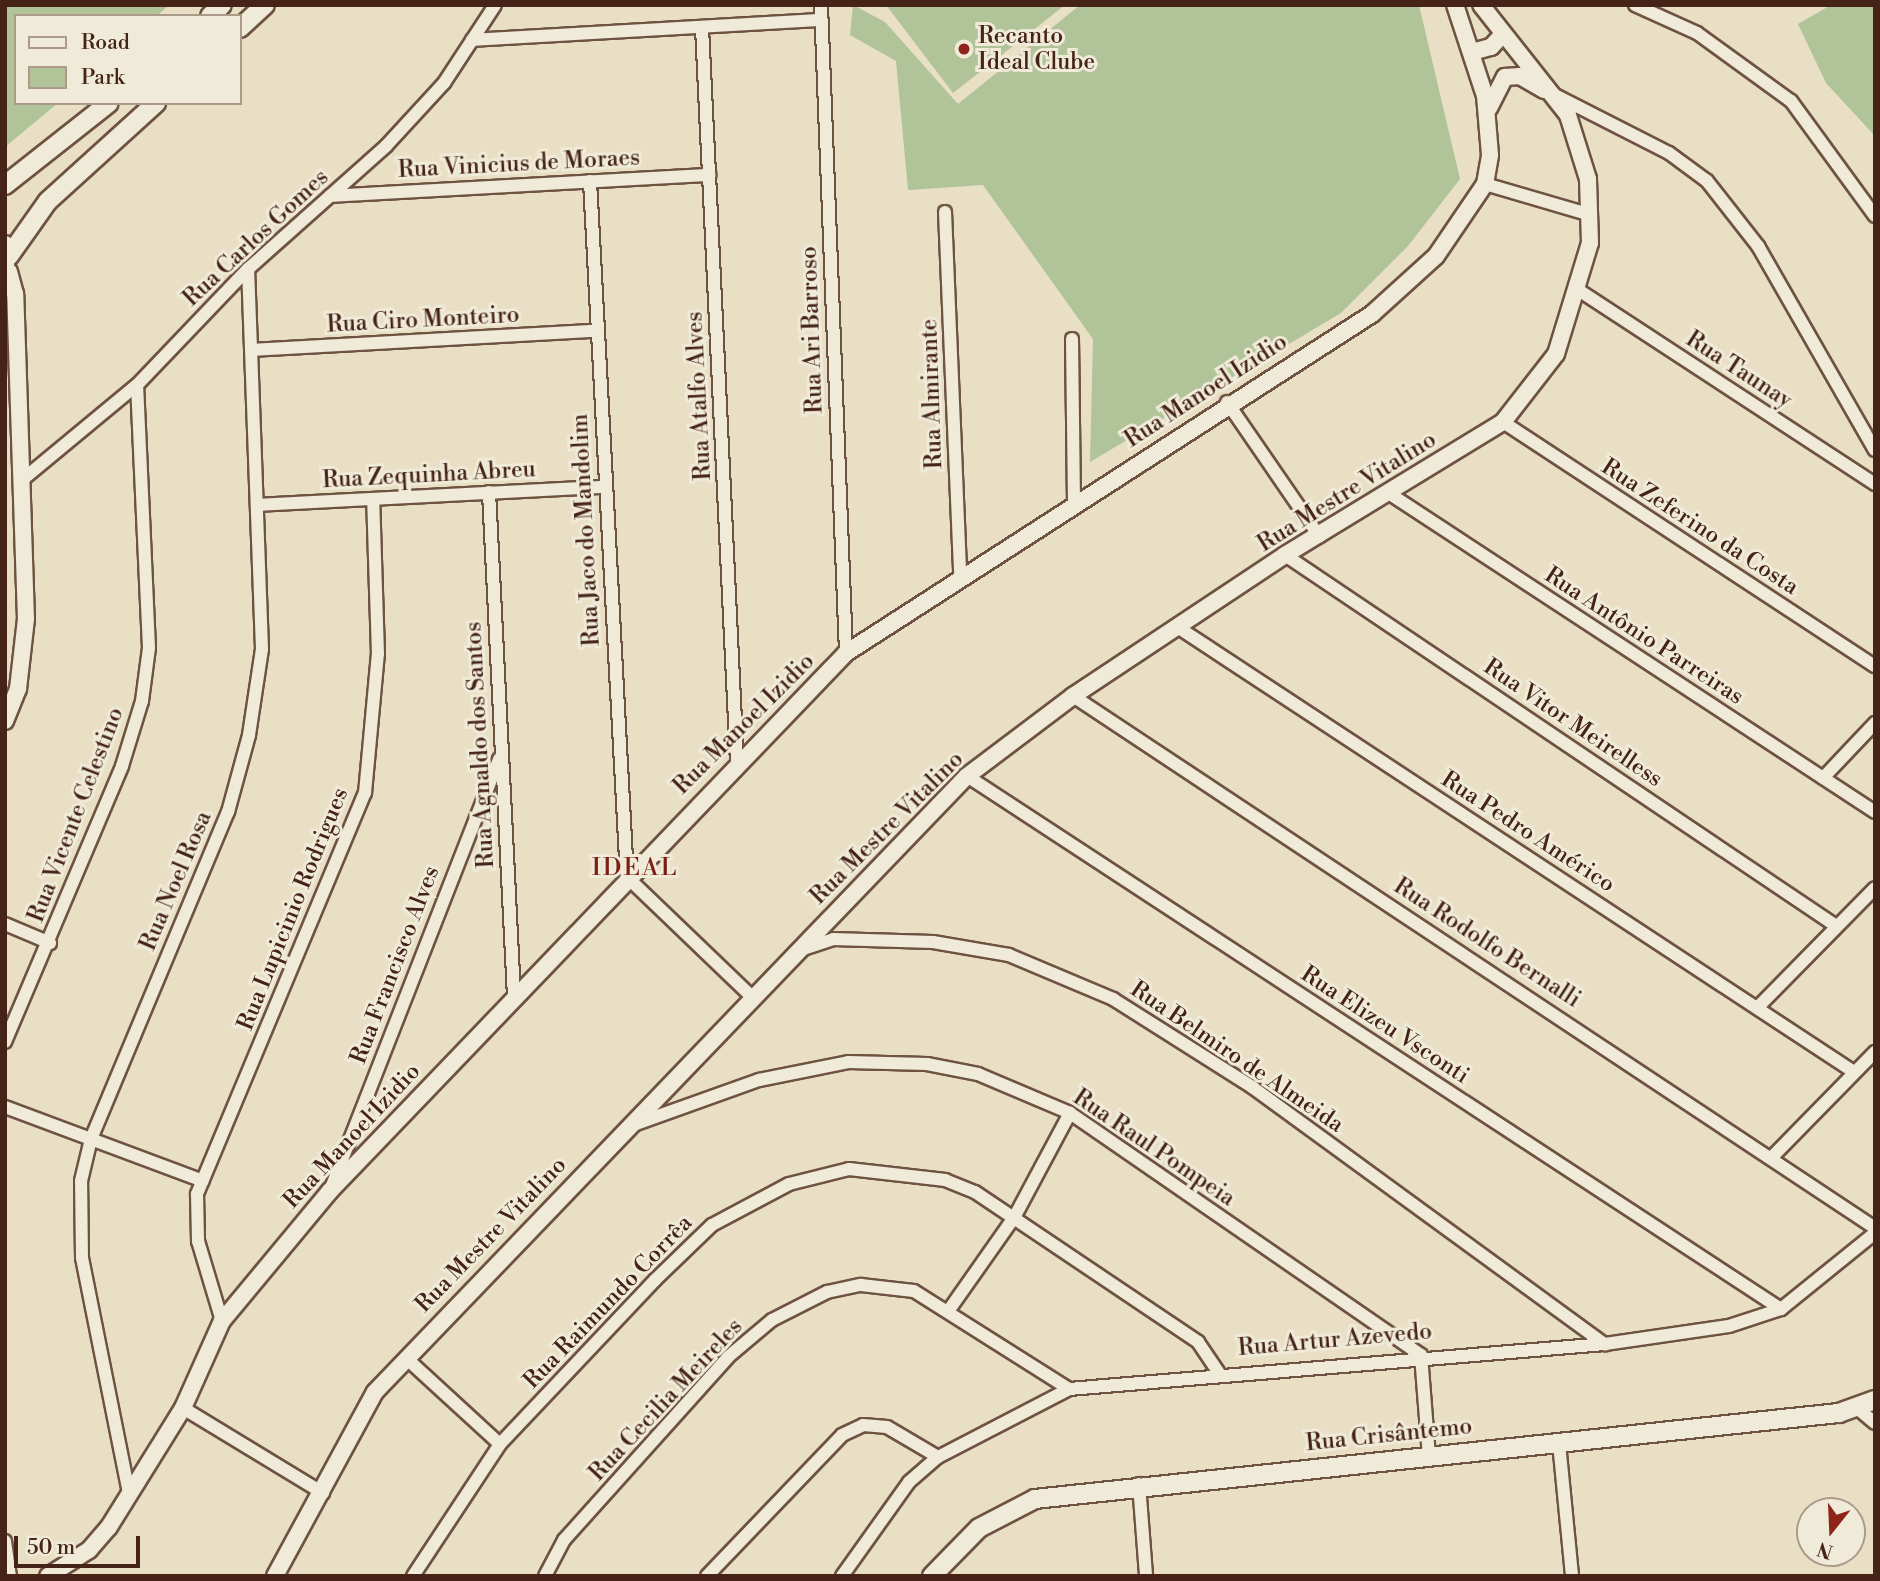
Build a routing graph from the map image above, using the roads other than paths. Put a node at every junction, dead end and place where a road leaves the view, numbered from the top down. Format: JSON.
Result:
{"nodes":[{"id":1,"x":265,"y":5,"type":"edge"},
{"id":2,"x":495,"y":5,"type":"edge"},
{"id":3,"x":821,"y":5,"type":"edge"},
{"id":4,"x":1455,"y":5,"type":"edge"},
{"id":5,"x":1481,"y":5,"type":"edge"},
{"id":6,"x":1635,"y":5,"type":"edge"},
{"id":7,"x":821,"y":20,"type":"junction"},
{"id":8,"x":242,"y":26,"type":"edge"},
{"id":9,"x":702,"y":27,"type":"junction"},
{"id":10,"x":1502,"y":35,"type":"junction"},
{"id":11,"x":472,"y":40,"type":"junction"},
{"id":12,"x":1472,"y":52,"type":"junction"},
{"id":13,"x":1552,"y":94,"type":"junction"},
{"id":14,"x":106,"y":105,"type":"edge"},
{"id":15,"x":154,"y":105,"type":"edge"},
{"id":16,"x":1488,"y":109,"type":"junction"},
{"id":17,"x":709,"y":175,"type":"junction"},
{"id":18,"x":590,"y":181,"type":"junction"},
{"id":19,"x":1485,"y":184,"type":"junction"},
{"id":20,"x":5,"y":185,"type":"edge"},
{"id":21,"x":330,"y":196,"type":"junction"},
{"id":22,"x":945,"y":212,"type":"dead end"},
{"id":23,"x":1591,"y":215,"type":"junction"},
{"id":24,"x":1875,"y":216,"type":"edge"},
{"id":25,"x":7,"y":263,"type":"edge"},
{"id":26,"x":248,"y":269,"type":"junction"},
{"id":27,"x":1580,"y":291,"type":"junction"},
{"id":28,"x":597,"y":331,"type":"junction"},
{"id":29,"x":1072,"y":339,"type":"dead end"},
{"id":30,"x":252,"y":350,"type":"junction"},
{"id":31,"x":11,"y":378,"type":"edge"},
{"id":32,"x":137,"y":385,"type":"junction"},
{"id":33,"x":5,"y":402,"type":"edge"},
{"id":34,"x":1227,"y":402,"type":"junction"},
{"id":35,"x":17,"y":421,"type":"junction"},
{"id":36,"x":1503,"y":422,"type":"junction"},
{"id":37,"x":1875,"y":450,"type":"edge"},
{"id":38,"x":22,"y":480,"type":"junction"},
{"id":39,"x":1875,"y":484,"type":"edge"},
{"id":40,"x":604,"y":487,"type":"junction"},
{"id":41,"x":489,"y":492,"type":"junction"},
{"id":42,"x":1390,"y":495,"type":"junction"},
{"id":43,"x":373,"y":499,"type":"junction"},
{"id":44,"x":257,"y":505,"type":"junction"},
{"id":45,"x":1073,"y":505,"type":"junction"},
{"id":46,"x":1319,"y":536,"type":"junction"},
{"id":47,"x":1285,"y":555,"type":"junction"},
{"id":48,"x":960,"y":575,"type":"junction"},
{"id":49,"x":1179,"y":628,"type":"junction"},
{"id":50,"x":846,"y":653,"type":"junction"},
{"id":51,"x":1875,"y":666,"type":"edge"},
{"id":52,"x":1073,"y":696,"type":"junction"},
{"id":53,"x":5,"y":721,"type":"edge"},
{"id":54,"x":1875,"y":723,"type":"edge"},
{"id":55,"x":501,"y":754,"type":"junction"},
{"id":56,"x":737,"y":763,"type":"junction"},
{"id":57,"x":967,"y":776,"type":"junction"},
{"id":58,"x":1823,"y":778,"type":"junction"},
{"id":59,"x":1875,"y":812,"type":"edge"},
{"id":60,"x":627,"y":877,"type":"junction"},
{"id":61,"x":1875,"y":888,"type":"edge"},
{"id":62,"x":5,"y":924,"type":"edge"},
{"id":63,"x":1836,"y":926,"type":"junction"},
{"id":64,"x":50,"y":943,"type":"junction"},
{"id":65,"x":795,"y":952,"type":"junction"},
{"id":66,"x":750,"y":995,"type":"junction"},
{"id":67,"x":514,"y":996,"type":"junction"},
{"id":68,"x":1757,"y":1008,"type":"junction"},
{"id":69,"x":5,"y":1042,"type":"edge"},
{"id":70,"x":1875,"y":1052,"type":"edge"},
{"id":71,"x":1854,"y":1072,"type":"junction"},
{"id":72,"x":5,"y":1107,"type":"edge"},
{"id":73,"x":1070,"y":1113,"type":"junction"},
{"id":74,"x":629,"y":1127,"type":"junction"},
{"id":75,"x":91,"y":1139,"type":"junction"},
{"id":76,"x":1773,"y":1156,"type":"junction"},
{"id":77,"x":203,"y":1181,"type":"junction"},
{"id":78,"x":329,"y":1192,"type":"junction"},
{"id":79,"x":1015,"y":1216,"type":"junction"},
{"id":80,"x":1875,"y":1230,"type":"edge"},
{"id":81,"x":1781,"y":1309,"type":"junction"},
{"id":82,"x":948,"y":1310,"type":"junction"},
{"id":83,"x":222,"y":1321,"type":"junction"},
{"id":84,"x":1605,"y":1344,"type":"junction"},
{"id":85,"x":406,"y":1358,"type":"junction"},
{"id":86,"x":1422,"y":1362,"type":"junction"},
{"id":87,"x":1219,"y":1373,"type":"junction"},
{"id":88,"x":1069,"y":1389,"type":"junction"},
{"id":89,"x":1875,"y":1400,"type":"edge"},
{"id":90,"x":183,"y":1408,"type":"junction"},
{"id":91,"x":1857,"y":1408,"type":"junction"},
{"id":92,"x":1875,"y":1423,"type":"edge"},
{"id":93,"x":1559,"y":1443,"type":"junction"},
{"id":94,"x":500,"y":1444,"type":"junction"},
{"id":95,"x":1428,"y":1451,"type":"junction"},
{"id":96,"x":938,"y":1457,"type":"junction"},
{"id":97,"x":1139,"y":1484,"type":"junction"},
{"id":98,"x":129,"y":1493,"type":"junction"},
{"id":99,"x":323,"y":1493,"type":"junction"},
{"id":100,"x":5,"y":1541,"type":"edge"},
{"id":101,"x":10,"y":1576,"type":"edge"},
{"id":102,"x":48,"y":1576,"type":"edge"},
{"id":103,"x":275,"y":1576,"type":"edge"},
{"id":104,"x":413,"y":1576,"type":"edge"},
{"id":105,"x":545,"y":1576,"type":"edge"},
{"id":106,"x":707,"y":1576,"type":"edge"},
{"id":107,"x":842,"y":1576,"type":"edge"},
{"id":108,"x":932,"y":1576,"type":"edge"},
{"id":109,"x":1146,"y":1576,"type":"edge"},
{"id":110,"x":1572,"y":1576,"type":"edge"}],
"edges":[{"from":1,"to":8,"type":"main road"},
{"from":2,"to":11,"type":"street","name":"Rua Carlos Gomes"},
{"from":3,"to":7,"type":"street","name":"Rua Ari Barroso"},
{"from":4,"to":12,"type":"street"},
{"from":5,"to":10,"type":"street"},
{"from":6,"to":24,"type":"street"},
{"from":7,"to":9,"type":"street"},
{"from":7,"to":50,"type":"street","name":"Rua Ari Barroso"},
{"from":9,"to":11,"type":"street"},
{"from":9,"to":17,"type":"street","name":"Rua Atalfo Alves"},
{"from":10,"to":12,"type":"street"},
{"from":10,"to":13,"type":"street"},
{"from":11,"to":21,"type":"street","name":"Rua Carlos Gomes"},
{"from":12,"to":16,"type":"street"},
{"from":13,"to":16,"type":"street"},
{"from":13,"to":23,"type":"street","name":"Rua Mestre Vitalino"},
{"from":13,"to":37,"type":"street"},
{"from":14,"to":20,"type":"main road"},
{"from":15,"to":25,"type":"main road"},
{"from":16,"to":19,"type":"street"},
{"from":17,"to":18,"type":"street","name":"Rua Vinicius de Moraes"},
{"from":17,"to":56,"type":"street","name":"Rua Atalfo Alves"},
{"from":18,"to":21,"type":"street","name":"Rua Vinicius de Moraes"},
{"from":18,"to":28,"type":"street","name":"Rua Jaco do Mandolim"},
{"from":19,"to":23,"type":"street"},
{"from":19,"to":34,"type":"street","name":"Rua Manoel Izidio"},
{"from":21,"to":26,"type":"street","name":"Rua Carlos Gomes"},
{"from":22,"to":48,"type":"street","name":"Rua Almirante"},
{"from":23,"to":27,"type":"street","name":"Rua Mestre Vitalino"},
{"from":25,"to":31,"type":"street"},
{"from":26,"to":30,"type":"street","name":"Rua Noel Rosa"},
{"from":26,"to":32,"type":"street","name":"Rua Carlos Gomes"},
{"from":27,"to":36,"type":"street","name":"Rua Mestre Vitalino"},
{"from":27,"to":39,"type":"street","name":"Rua Taunay"},
{"from":28,"to":30,"type":"street","name":"Rua Ciro Monteiro"},
{"from":28,"to":40,"type":"street","name":"Rua Jaco do Mandolim"},
{"from":29,"to":45,"type":"street"},
{"from":30,"to":44,"type":"street","name":"Rua Noel Rosa"},
{"from":31,"to":35,"type":"street"},
{"from":32,"to":38,"type":"street","name":"Rua Carlos Gomes"},
{"from":32,"to":64,"type":"street","name":"Rua Vicente Celestino"},
{"from":33,"to":35,"type":"street"},
{"from":34,"to":45,"type":"street","name":"Rua Manoel Izidio"},
{"from":34,"to":46,"type":"street"},
{"from":35,"to":38,"type":"street"},
{"from":36,"to":42,"type":"street","name":"Rua Mestre Vitalino"},
{"from":36,"to":51,"type":"street","name":"Rua Zeferino da Costa"},
{"from":38,"to":53,"type":"street"},
{"from":40,"to":41,"type":"street","name":"Rua Zequinha Abreu"},
{"from":40,"to":60,"type":"street","name":"Rua Jaco do Mandolim"},
{"from":41,"to":43,"type":"street","name":"Rua Zequinha Abreu"},
{"from":41,"to":55,"type":"street","name":"Rua Agnaldo dos Santos"},
{"from":42,"to":46,"type":"street","name":"Rua Mestre Vitalino"},
{"from":42,"to":58,"type":"street","name":"Rua Antônio Parreiras"},
{"from":43,"to":44,"type":"street","name":"Rua Zequinha Abreu"},
{"from":43,"to":77,"type":"street","name":"Rua Lupicinio Rodrigues"},
{"from":44,"to":75,"type":"street","name":"Rua Noel Rosa"},
{"from":45,"to":48,"type":"street","name":"Rua Manoel Izidio"},
{"from":46,"to":47,"type":"street","name":"Rua Mestre Vitalino"},
{"from":47,"to":49,"type":"street","name":"Rua Mestre Vitalino"},
{"from":47,"to":63,"type":"street","name":"Rua Vitor Meirelless"},
{"from":48,"to":50,"type":"street","name":"Rua Manoel Izidio"},
{"from":49,"to":52,"type":"street","name":"Rua Mestre Vitalino"},
{"from":49,"to":68,"type":"street","name":"Rua Pedro Américo"},
{"from":50,"to":56,"type":"street","name":"Rua Manoel Izidio"},
{"from":52,"to":57,"type":"street","name":"Rua Mestre Vitalino"},
{"from":52,"to":76,"type":"street","name":"Rua Rodolfo Bernalli"},
{"from":54,"to":58,"type":"street"},
{"from":55,"to":67,"type":"street","name":"Rua Agnaldo dos Santos"},
{"from":55,"to":78,"type":"street","name":"Rua Francisco Alves"},
{"from":56,"to":60,"type":"street","name":"Rua Manoel Izidio"},
{"from":57,"to":65,"type":"street","name":"Rua Mestre Vitalino"},
{"from":57,"to":81,"type":"street","name":"Rua Elizeu Vsconti"},
{"from":58,"to":59,"type":"street","name":"Rua Antônio Parreiras"},
{"from":60,"to":66,"type":"street"},
{"from":60,"to":67,"type":"street","name":"Rua Manoel Izidio"},
{"from":61,"to":63,"type":"street"},
{"from":62,"to":64,"type":"street"},
{"from":63,"to":68,"type":"street"},
{"from":64,"to":69,"type":"street","name":"Rua Vicente Celestino"},
{"from":65,"to":66,"type":"street","name":"Rua Mestre Vitalino"},
{"from":65,"to":84,"type":"street","name":"Rua Belmiro de Almeida"},
{"from":66,"to":74,"type":"street","name":"Rua Mestre Vitalino"},
{"from":67,"to":78,"type":"street","name":"Rua Manoel Izidio"},
{"from":68,"to":71,"type":"street","name":"Rua Pedro Américo"},
{"from":70,"to":71,"type":"street"},
{"from":71,"to":76,"type":"street"},
{"from":72,"to":75,"type":"street"},
{"from":73,"to":74,"type":"street","name":"Rua Raul Pompeia"},
{"from":73,"to":79,"type":"street"},
{"from":73,"to":86,"type":"street","name":"Rua Raul Pompeia"},
{"from":74,"to":85,"type":"street","name":"Rua Mestre Vitalino"},
{"from":75,"to":77,"type":"street"},
{"from":75,"to":98,"type":"street","name":"Rua Noel Rosa"},
{"from":76,"to":80,"type":"street","name":"Rua Rodolfo Bernalli"},
{"from":77,"to":83,"type":"street","name":"Rua Lupicinio Rodrigues"},
{"from":78,"to":83,"type":"street","name":"Rua Manoel Izidio"},
{"from":79,"to":82,"type":"street"},
{"from":79,"to":87,"type":"street","name":"Rua Raimundo Corrêa"},
{"from":79,"to":94,"type":"street","name":"Rua Raimundo Corrêa"},
{"from":80,"to":81,"type":"street","name":"Rua Artur Azevedo"},
{"from":81,"to":84,"type":"street","name":"Rua Artur Azevedo"},
{"from":82,"to":88,"type":"street","name":"Rua Cecilia Meireles"},
{"from":82,"to":105,"type":"street","name":"Rua Cecilia Meireles"},
{"from":83,"to":90,"type":"street","name":"Rua Manoel Izidio"},
{"from":84,"to":86,"type":"street","name":"Rua Artur Azevedo"},
{"from":85,"to":94,"type":"street"},
{"from":85,"to":99,"type":"street","name":"Rua Mestre Vitalino"},
{"from":86,"to":87,"type":"street","name":"Rua Artur Azevedo"},
{"from":86,"to":95,"type":"street"},
{"from":87,"to":88,"type":"street","name":"Rua Artur Azevedo"},
{"from":88,"to":96,"type":"street","name":"Rua Artur Azevedo"},
{"from":89,"to":91,"type":"main road","name":"Rua Crisântemo"},
{"from":90,"to":98,"type":"street","name":"Rua Manoel Izidio"},
{"from":90,"to":99,"type":"street"},
{"from":91,"to":92,"type":"street"},
{"from":91,"to":93,"type":"main road","name":"Rua Crisântemo"},
{"from":93,"to":95,"type":"main road","name":"Rua Crisântemo"},
{"from":93,"to":110,"type":"street"},
{"from":94,"to":104,"type":"street","name":"Rua Raimundo Corrêa"},
{"from":95,"to":97,"type":"main road","name":"Rua Crisântemo"},
{"from":96,"to":106,"type":"street"},
{"from":96,"to":107,"type":"street","name":"Rua Artur Azevedo"},
{"from":97,"to":108,"type":"main road","name":"Rua Crisântemo"},
{"from":97,"to":109,"type":"street"},
{"from":98,"to":102,"type":"street","name":"Rua Manoel Izidio"},
{"from":99,"to":103,"type":"street","name":"Rua Mestre Vitalino"},
{"from":100,"to":101,"type":"street"}]}
